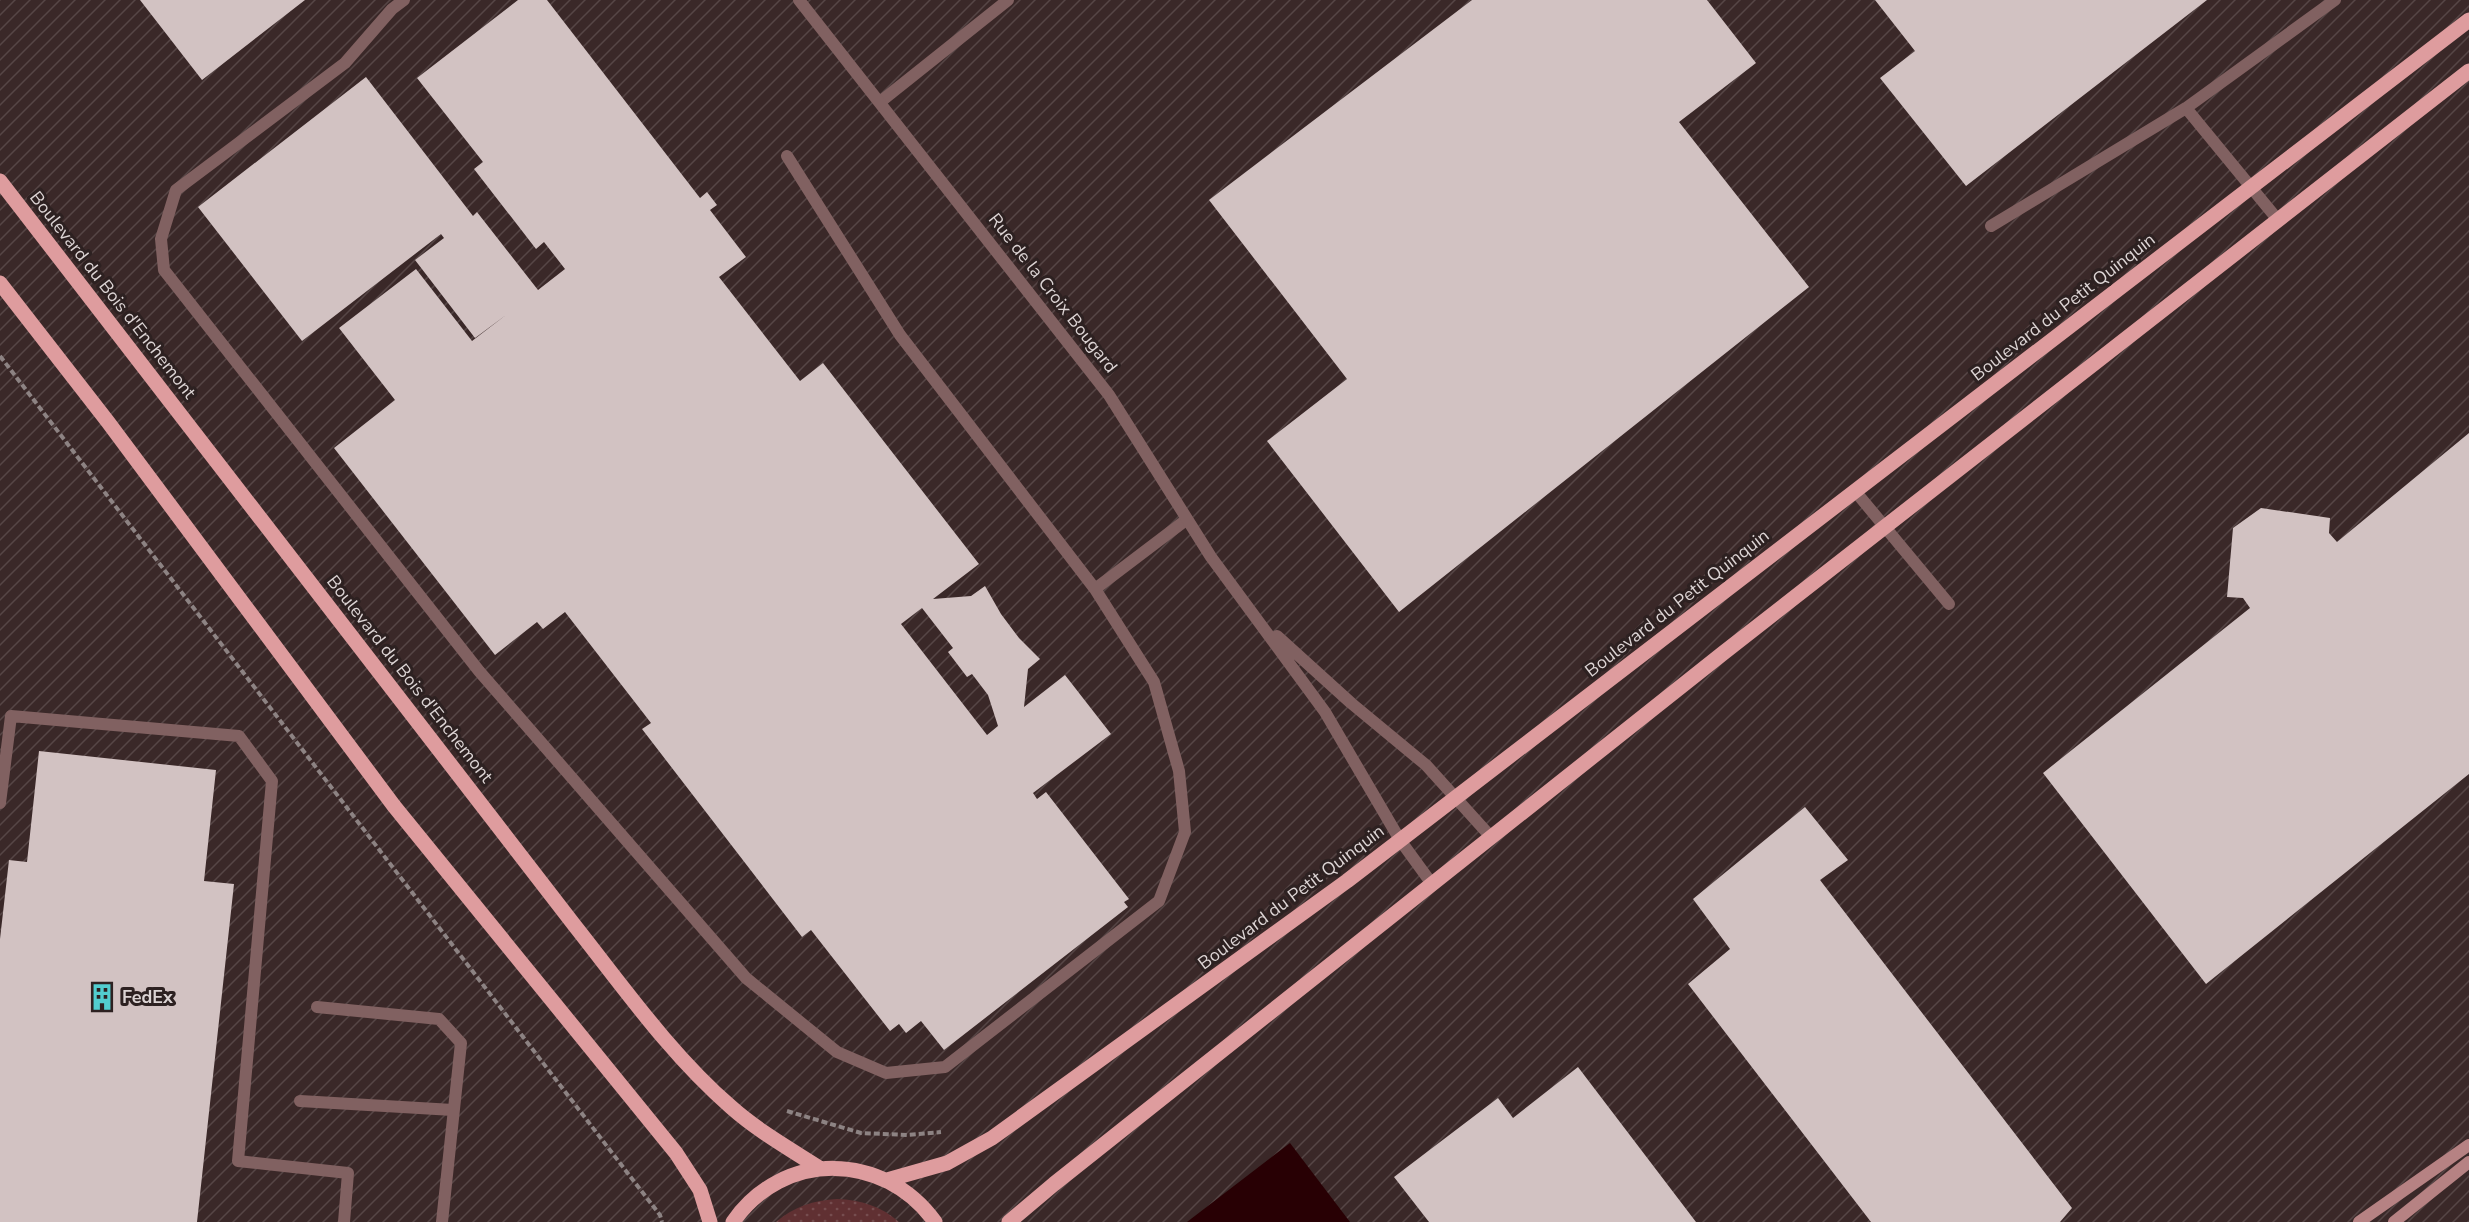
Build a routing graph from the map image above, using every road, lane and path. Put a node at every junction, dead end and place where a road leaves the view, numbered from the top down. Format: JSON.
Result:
{"nodes":[{"id":1,"x":404,"y":0,"type":"edge"},
{"id":2,"x":799,"y":0,"type":"edge"},
{"id":3,"x":1008,"y":0,"type":"edge"},
{"id":4,"x":2335,"y":0,"type":"edge"},
{"id":5,"x":2469,"y":20,"type":"edge"},
{"id":6,"x":2469,"y":71,"type":"edge"},
{"id":7,"x":880,"y":102,"type":"junction"},
{"id":8,"x":2186,"y":108,"type":"junction"},
{"id":9,"x":787,"y":156,"type":"dead end"},
{"id":10,"x":0,"y":181,"type":"edge"},
{"id":11,"x":2251,"y":187,"type":"junction"},
{"id":12,"x":2278,"y":220,"type":"junction"},
{"id":13,"x":1991,"y":226,"type":"dead end"},
{"id":14,"x":0,"y":283,"type":"edge"},
{"id":15,"x":0,"y":356,"type":"edge"},
{"id":16,"x":1855,"y":491,"type":"junction"},
{"id":17,"x":1186,"y":519,"type":"junction"},
{"id":18,"x":1884,"y":526,"type":"junction"},
{"id":19,"x":1095,"y":589,"type":"junction"},
{"id":20,"x":1949,"y":604,"type":"dead end"},
{"id":21,"x":1260,"y":621,"type":"junction"},
{"id":22,"x":1457,"y":797,"type":"junction"},
{"id":23,"x":0,"y":803,"type":"edge"},
{"id":24,"x":1491,"y":837,"type":"junction"},
{"id":25,"x":1400,"y":840,"type":"junction"},
{"id":26,"x":1432,"y":884,"type":"junction"},
{"id":27,"x":317,"y":1007,"type":"dead end"},
{"id":28,"x":300,"y":1101,"type":"dead end"},
{"id":29,"x":453,"y":1110,"type":"junction"},
{"id":30,"x":784,"y":1110,"type":"dead end"},
{"id":31,"x":951,"y":1128,"type":"dead end"},
{"id":32,"x":2469,"y":1145,"type":"edge"},
{"id":33,"x":2469,"y":1162,"type":"edge"},
{"id":34,"x":821,"y":1169,"type":"junction"},
{"id":35,"x":887,"y":1180,"type":"junction"},
{"id":36,"x":344,"y":1222,"type":"edge"},
{"id":37,"x":442,"y":1222,"type":"edge"},
{"id":38,"x":662,"y":1222,"type":"edge"},
{"id":39,"x":710,"y":1222,"type":"edge"},
{"id":40,"x":733,"y":1222,"type":"edge"},
{"id":41,"x":935,"y":1222,"type":"edge"},
{"id":42,"x":1009,"y":1222,"type":"edge"},
{"id":43,"x":2360,"y":1222,"type":"edge"},
{"id":44,"x":2394,"y":1222,"type":"edge"}],
"edges":[{"from":1,"to":19,"type":"street"},
{"from":2,"to":7,"type":"street","name":"Rue de la Croix Bougard"},
{"from":3,"to":7,"type":"street"},
{"from":4,"to":8,"type":"street"},
{"from":5,"to":11,"type":"main road","name":"Boulevard du Petit Quinquin"},
{"from":6,"to":12,"type":"main road"},
{"from":7,"to":17,"type":"street","name":"Rue de la Croix Bougard"},
{"from":8,"to":11,"type":"street"},
{"from":8,"to":13,"type":"street"},
{"from":9,"to":19,"type":"street"},
{"from":10,"to":34,"type":"main road","name":"Boulevard du Bois d'Enchemont"},
{"from":11,"to":12,"type":"street"},
{"from":11,"to":16,"type":"main road","name":"Boulevard du Petit Quinquin"},
{"from":12,"to":18,"type":"main road"},
{"from":14,"to":39,"type":"main road"},
{"from":15,"to":38,"type":"path"},
{"from":16,"to":18,"type":"street"},
{"from":16,"to":22,"type":"main road","name":"Boulevard du Petit Quinquin"},
{"from":17,"to":19,"type":"street"},
{"from":17,"to":21,"type":"street","name":"Rue de la Croix Bougard"},
{"from":18,"to":20,"type":"street"},
{"from":18,"to":24,"type":"main road"},
{"from":21,"to":22,"type":"street"},
{"from":21,"to":25,"type":"street"},
{"from":22,"to":24,"type":"street"},
{"from":22,"to":25,"type":"main road","name":"Boulevard du Petit Quinquin"},
{"from":23,"to":36,"type":"street"},
{"from":24,"to":26,"type":"main road"},
{"from":25,"to":26,"type":"street"},
{"from":25,"to":35,"type":"main road","name":"Boulevard du Petit Quinquin"},
{"from":26,"to":42,"type":"main road"},
{"from":27,"to":29,"type":"street"},
{"from":28,"to":29,"type":"street"},
{"from":29,"to":37,"type":"street"},
{"from":30,"to":31,"type":"path"},
{"from":32,"to":43,"type":"main road"},
{"from":33,"to":44,"type":"main road"},
{"from":34,"to":35,"type":"main road"},
{"from":34,"to":40,"type":"main road"},
{"from":35,"to":41,"type":"main road"}]}
